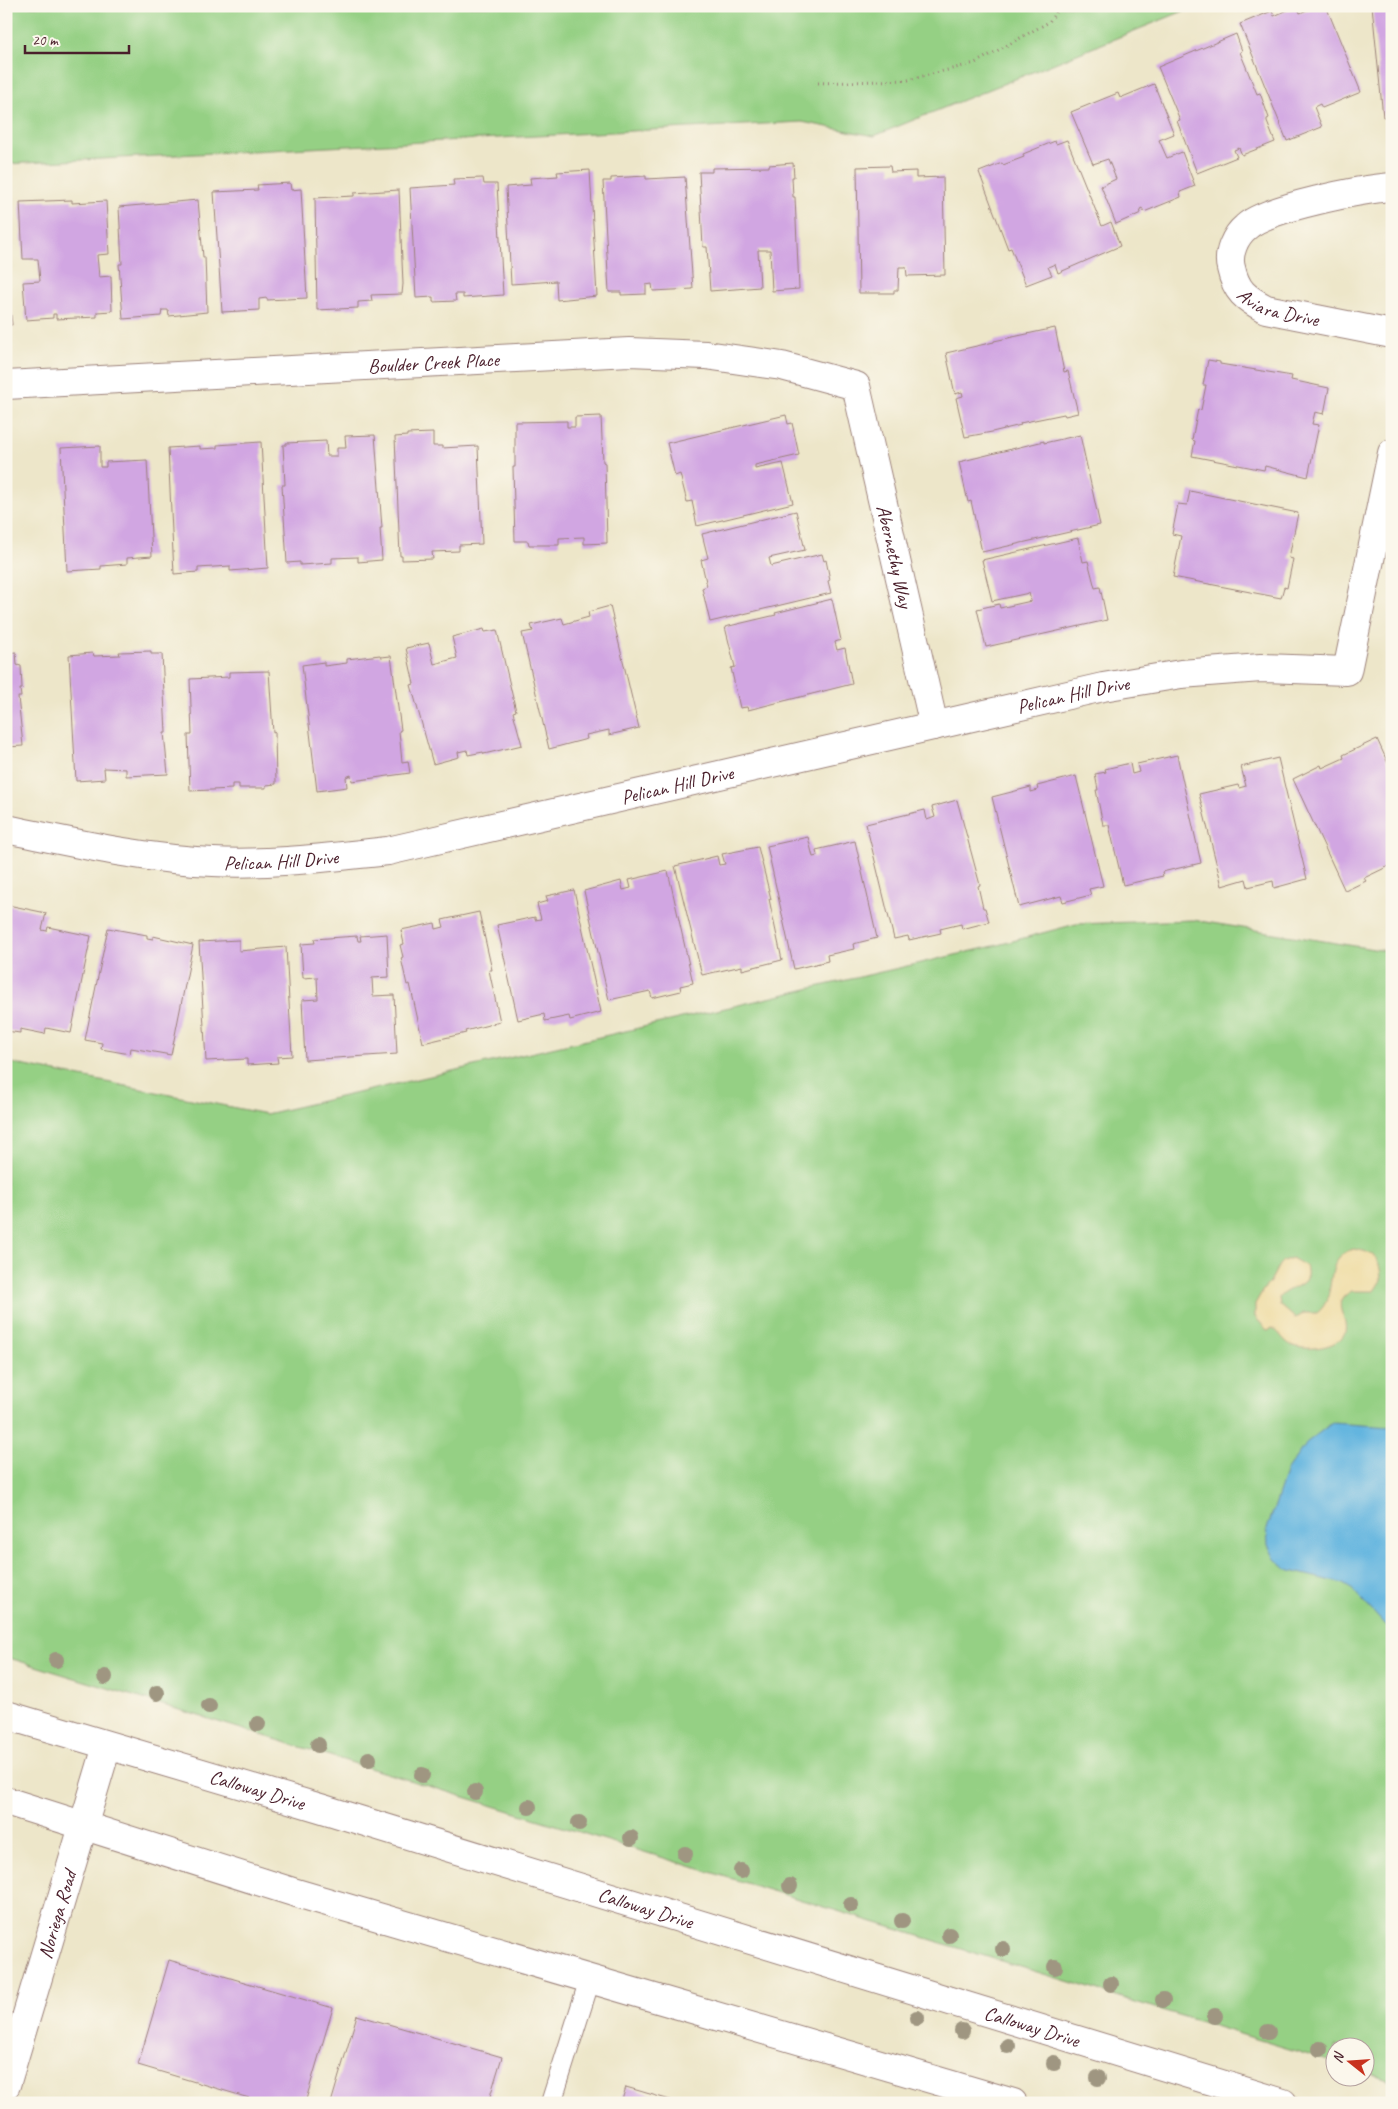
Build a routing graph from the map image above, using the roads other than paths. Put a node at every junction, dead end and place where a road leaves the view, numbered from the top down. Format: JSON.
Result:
{"nodes":[{"id":1,"x":1392,"y":187,"type":"edge"},
{"id":2,"x":1392,"y":334,"type":"edge"},
{"id":3,"x":6,"y":385,"type":"edge"},
{"id":4,"x":856,"y":386,"type":"joint"},
{"id":5,"x":1392,"y":453,"type":"edge"},
{"id":6,"x":934,"y":726,"type":"junction"},
{"id":7,"x":6,"y":829,"type":"edge"},
{"id":8,"x":6,"y":1715,"type":"edge"},
{"id":9,"x":107,"y":1746,"type":"junction"},
{"id":10,"x":6,"y":1801,"type":"edge"},
{"id":11,"x":84,"y":1825,"type":"junction"},
{"id":12,"x":590,"y":1978,"type":"junction"},
{"id":13,"x":6,"y":2085,"type":"edge"},
{"id":14,"x":551,"y":2103,"type":"edge"},
{"id":15,"x":1013,"y":2103,"type":"edge"},
{"id":16,"x":1283,"y":2103,"type":"edge"}],
"edges":[{"from":1,"to":2,"type":"street","name":"Aviara Drive"},
{"from":3,"to":4,"type":"street","name":"Boulder Creek Place"},
{"from":4,"to":6,"type":"street","name":"Abernethy Way"},
{"from":5,"to":6,"type":"street","name":"Pelican Hill Drive"},
{"from":6,"to":7,"type":"street","name":"Pelican Hill Drive"},
{"from":8,"to":9,"type":"street","name":"Calloway Drive"},
{"from":9,"to":11,"type":"street","name":"Noriega Road"},
{"from":9,"to":16,"type":"street","name":"Calloway Drive"},
{"from":10,"to":11,"type":"street"},
{"from":11,"to":12,"type":"street"},
{"from":11,"to":13,"type":"street","name":"Noriega Road"},
{"from":12,"to":14,"type":"lane"},
{"from":12,"to":15,"type":"street"}]}
